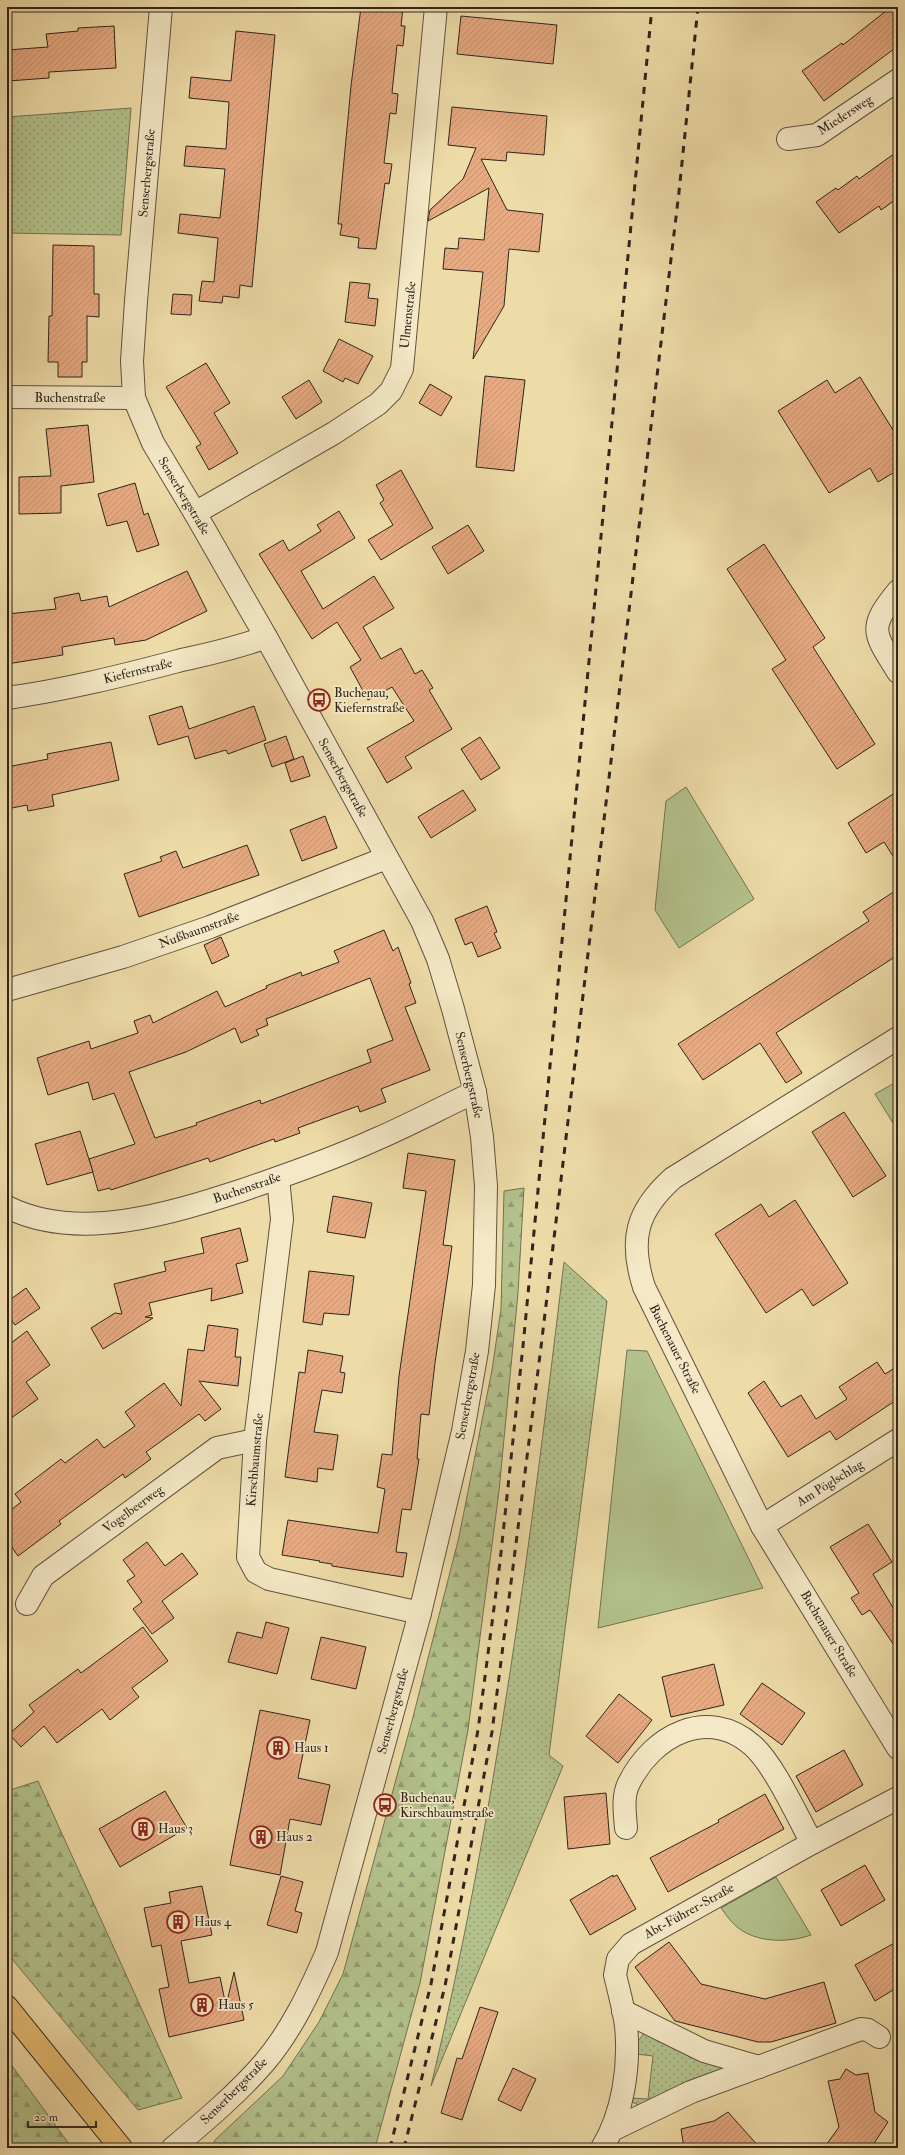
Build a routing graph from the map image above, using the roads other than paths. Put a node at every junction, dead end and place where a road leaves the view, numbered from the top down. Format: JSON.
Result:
{"nodes":[{"id":1,"x":161,"y":7,"type":"edge"},
{"id":2,"x":436,"y":7,"type":"edge"},
{"id":3,"x":898,"y":80,"type":"edge"},
{"id":4,"x":788,"y":139,"type":"dead end"},
{"id":5,"x":7,"y":397,"type":"edge"},
{"id":6,"x":134,"y":398,"type":"junction"},
{"id":7,"x":196,"y":513,"type":"junction"},
{"id":8,"x":898,"y":591,"type":"edge"},
{"id":9,"x":266,"y":637,"type":"junction"},
{"id":10,"x":898,"y":672,"type":"edge"},
{"id":11,"x":7,"y":698,"type":"edge"},
{"id":12,"x":386,"y":858,"type":"junction"},
{"id":13,"x":7,"y":990,"type":"edge"},
{"id":14,"x":898,"y":1038,"type":"edge"},
{"id":15,"x":475,"y":1092,"type":"junction"},
{"id":16,"x":278,"y":1178,"type":"junction"},
{"id":17,"x":7,"y":1207,"type":"edge"},
{"id":18,"x":255,"y":1440,"type":"junction"},
{"id":19,"x":898,"y":1440,"type":"edge"},
{"id":20,"x":762,"y":1526,"type":"junction"},
{"id":21,"x":27,"y":1604,"type":"dead end"},
{"id":22,"x":420,"y":1613,"type":"junction"},
{"id":23,"x":898,"y":1748,"type":"edge"},
{"id":24,"x":898,"y":1798,"type":"edge"},
{"id":25,"x":626,"y":1828,"type":"dead end"},
{"id":26,"x":812,"y":1843,"type":"junction"},
{"id":27,"x":7,"y":2007,"type":"edge"},
{"id":28,"x":623,"y":2010,"type":"junction"},
{"id":29,"x":879,"y":2037,"type":"dead end"},
{"id":30,"x":759,"y":2067,"type":"junction"},
{"id":31,"x":607,"y":2139,"type":"edge"},
{"id":32,"x":121,"y":2148,"type":"edge"},
{"id":33,"x":173,"y":2148,"type":"edge"}],
"edges":[{"from":1,"to":6,"type":"street","name":"Senserbergstraße"},
{"from":2,"to":7,"type":"street","name":"Ulmenstraße"},
{"from":3,"to":4,"type":"street","name":"Miedersweg"},
{"from":5,"to":6,"type":"street","name":"Buchenstraße"},
{"from":6,"to":7,"type":"street","name":"Senserbergstraße"},
{"from":7,"to":9,"type":"street","name":"Senserbergstraße"},
{"from":8,"to":10,"type":"street"},
{"from":9,"to":11,"type":"street","name":"Kiefernstraße"},
{"from":9,"to":12,"type":"street","name":"Senserbergstraße"},
{"from":12,"to":13,"type":"street","name":"Nußbaumstraße"},
{"from":12,"to":15,"type":"street","name":"Senserbergstraße"},
{"from":14,"to":20,"type":"street","name":"Buchenauer Straße"},
{"from":15,"to":16,"type":"street","name":"Buchenstraße"},
{"from":15,"to":22,"type":"street","name":"Senserbergstraße"},
{"from":16,"to":17,"type":"street","name":"Buchenstraße"},
{"from":16,"to":18,"type":"street","name":"Kirschbaumstraße"},
{"from":18,"to":21,"type":"street","name":"Vogelbeerweg"},
{"from":18,"to":22,"type":"street","name":"Kirschbaumstraße"},
{"from":19,"to":20,"type":"street","name":"Am Pöglschlag"},
{"from":20,"to":23,"type":"street","name":"Buchenauer Straße"},
{"from":22,"to":33,"type":"street","name":"Senserbergstraße"},
{"from":24,"to":26,"type":"street","name":"Abt-Führer-Straße"},
{"from":25,"to":26,"type":"street"},
{"from":26,"to":28,"type":"street","name":"Abt-Führer-Straße"},
{"from":27,"to":32,"type":"main road"},
{"from":28,"to":30,"type":"street"},
{"from":28,"to":31,"type":"street","name":"Abt-Führer-Straße"},
{"from":29,"to":30,"type":"street","name":"Abt-Führer-Straße"},
{"from":30,"to":31,"type":"street","name":"Abt-Führer-Straße"}]}
